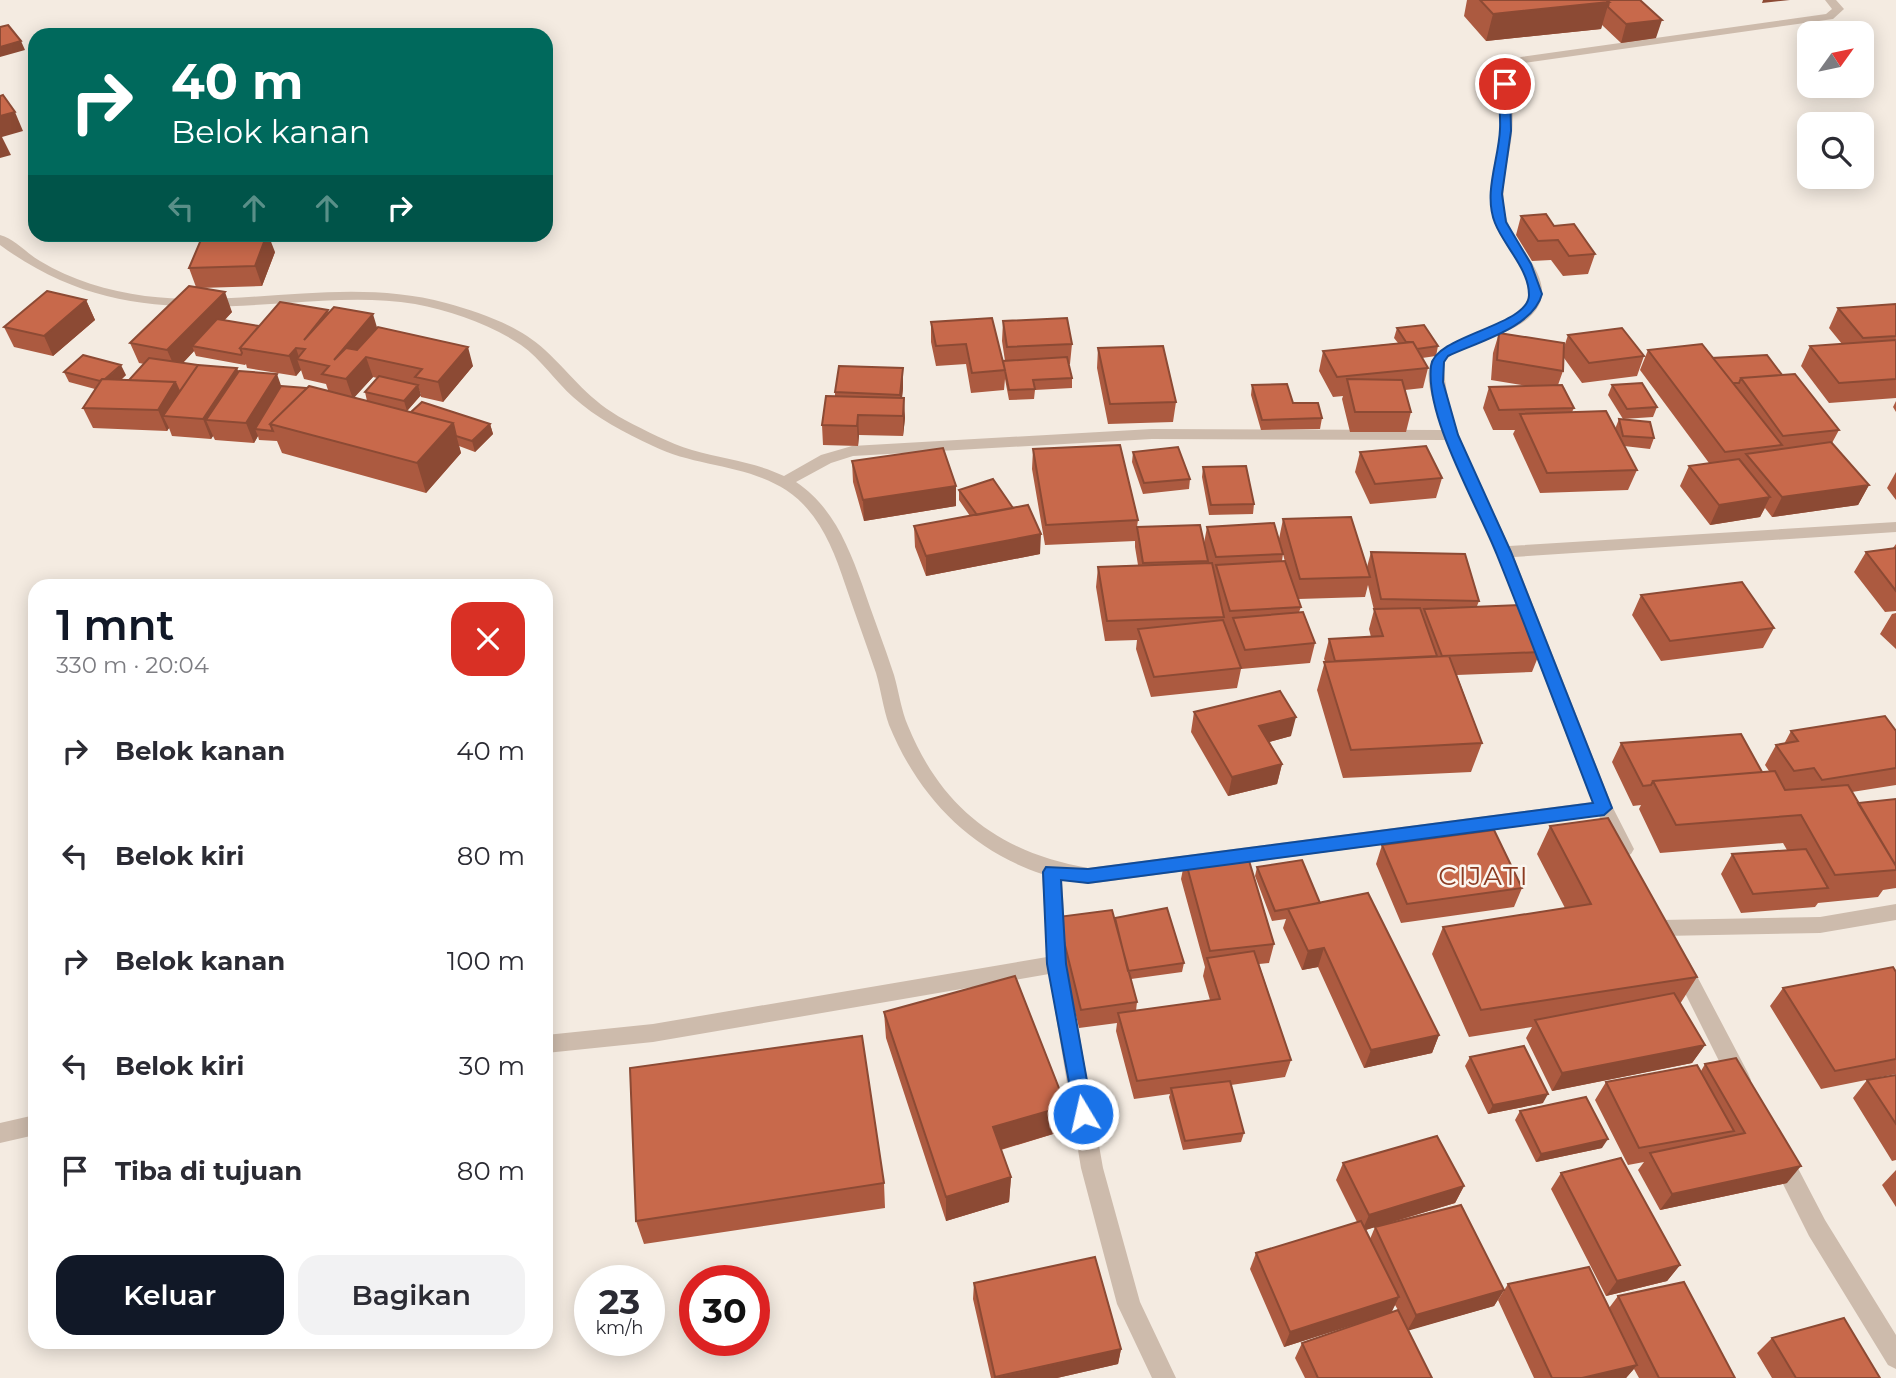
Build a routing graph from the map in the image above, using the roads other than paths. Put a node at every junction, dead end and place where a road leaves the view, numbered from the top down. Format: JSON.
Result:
{"nodes":[{"id":1,"x":1830,"y":0,"type":"edge"},
{"id":2,"x":0,"y":239,"type":"edge"},
{"id":3,"x":1451,"y":435,"type":"junction"},
{"id":4,"x":785,"y":482,"type":"junction"},
{"id":5,"x":1896,"y":527,"type":"edge"},
{"id":6,"x":1504,"y":552,"type":"junction"},
{"id":7,"x":1604,"y":808,"type":"junction"},
{"id":8,"x":1632,"y":865,"type":"edge"},
{"id":9,"x":1052,"y":872,"type":"junction"},
{"id":10,"x":1896,"y":912,"type":"edge"},
{"id":11,"x":1057,"y":964,"type":"junction"},
{"id":12,"x":553,"y":1043,"type":"edge"},
{"id":13,"x":1749,"y":1096,"type":"edge"},
{"id":14,"x":28,"y":1127,"type":"edge"},
{"id":15,"x":0,"y":1133,"type":"edge"},
{"id":16,"x":1773,"y":1144,"type":"edge"},
{"id":17,"x":1896,"y":1357,"type":"edge"},
{"id":18,"x":1164,"y":1378,"type":"edge"}],
"edges":[{"from":1,"to":3,"type":"street"},
{"from":2,"to":4,"type":"street"},
{"from":3,"to":4,"type":"street"},
{"from":3,"to":6,"type":"street"},
{"from":4,"to":9,"type":"street"},
{"from":5,"to":6,"type":"street"},
{"from":6,"to":7,"type":"street"},
{"from":7,"to":8,"type":"street"},
{"from":7,"to":9,"type":"street"},
{"from":9,"to":11,"type":"street"},
{"from":10,"to":13,"type":"street"},
{"from":11,"to":12,"type":"street"},
{"from":11,"to":18,"type":"street"},
{"from":14,"to":15,"type":"street"},
{"from":16,"to":17,"type":"street"}]}
